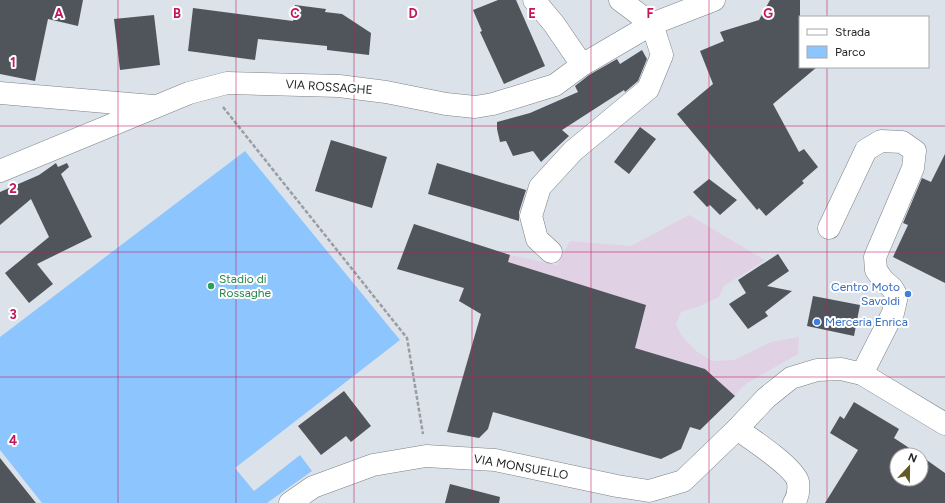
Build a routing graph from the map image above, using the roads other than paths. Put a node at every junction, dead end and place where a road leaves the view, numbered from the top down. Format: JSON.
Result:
{"nodes":[{"id":1,"x":534,"y":0,"type":"edge"},
{"id":2,"x":620,"y":0,"type":"edge"},
{"id":3,"x":714,"y":0,"type":"edge"},
{"id":4,"x":652,"y":24,"type":"junction"},
{"id":5,"x":582,"y":65,"type":"junction"},
{"id":6,"x":0,"y":92,"type":"edge"},
{"id":7,"x":157,"y":106,"type":"junction"},
{"id":8,"x":0,"y":171,"type":"edge"},
{"id":9,"x":829,"y":228,"type":"dead end"},
{"id":10,"x":551,"y":252,"type":"dead end"},
{"id":11,"x":862,"y":374,"type":"junction"},
{"id":12,"x":945,"y":424,"type":"edge"},
{"id":13,"x":737,"y":429,"type":"junction"},
{"id":14,"x":290,"y":503,"type":"edge"},
{"id":15,"x":794,"y":503,"type":"edge"}],
"edges":[{"from":1,"to":5,"type":"street"},
{"from":2,"to":4,"type":"street"},
{"from":3,"to":4,"type":"street","name":"VIA ROSSAGHE"},
{"from":4,"to":5,"type":"street","name":"VIA ROSSAGHE"},
{"from":4,"to":10,"type":"street"},
{"from":5,"to":7,"type":"street","name":"VIA ROSSAGHE"},
{"from":6,"to":7,"type":"street"},
{"from":7,"to":8,"type":"street","name":"VIA ROSSAGHE"},
{"from":9,"to":11,"type":"street"},
{"from":11,"to":12,"type":"street","name":"VIA MONSUELLO"},
{"from":11,"to":13,"type":"street","name":"VIA MONSUELLO"},
{"from":13,"to":14,"type":"street","name":"VIA MONSUELLO"},
{"from":13,"to":15,"type":"street"}]}
